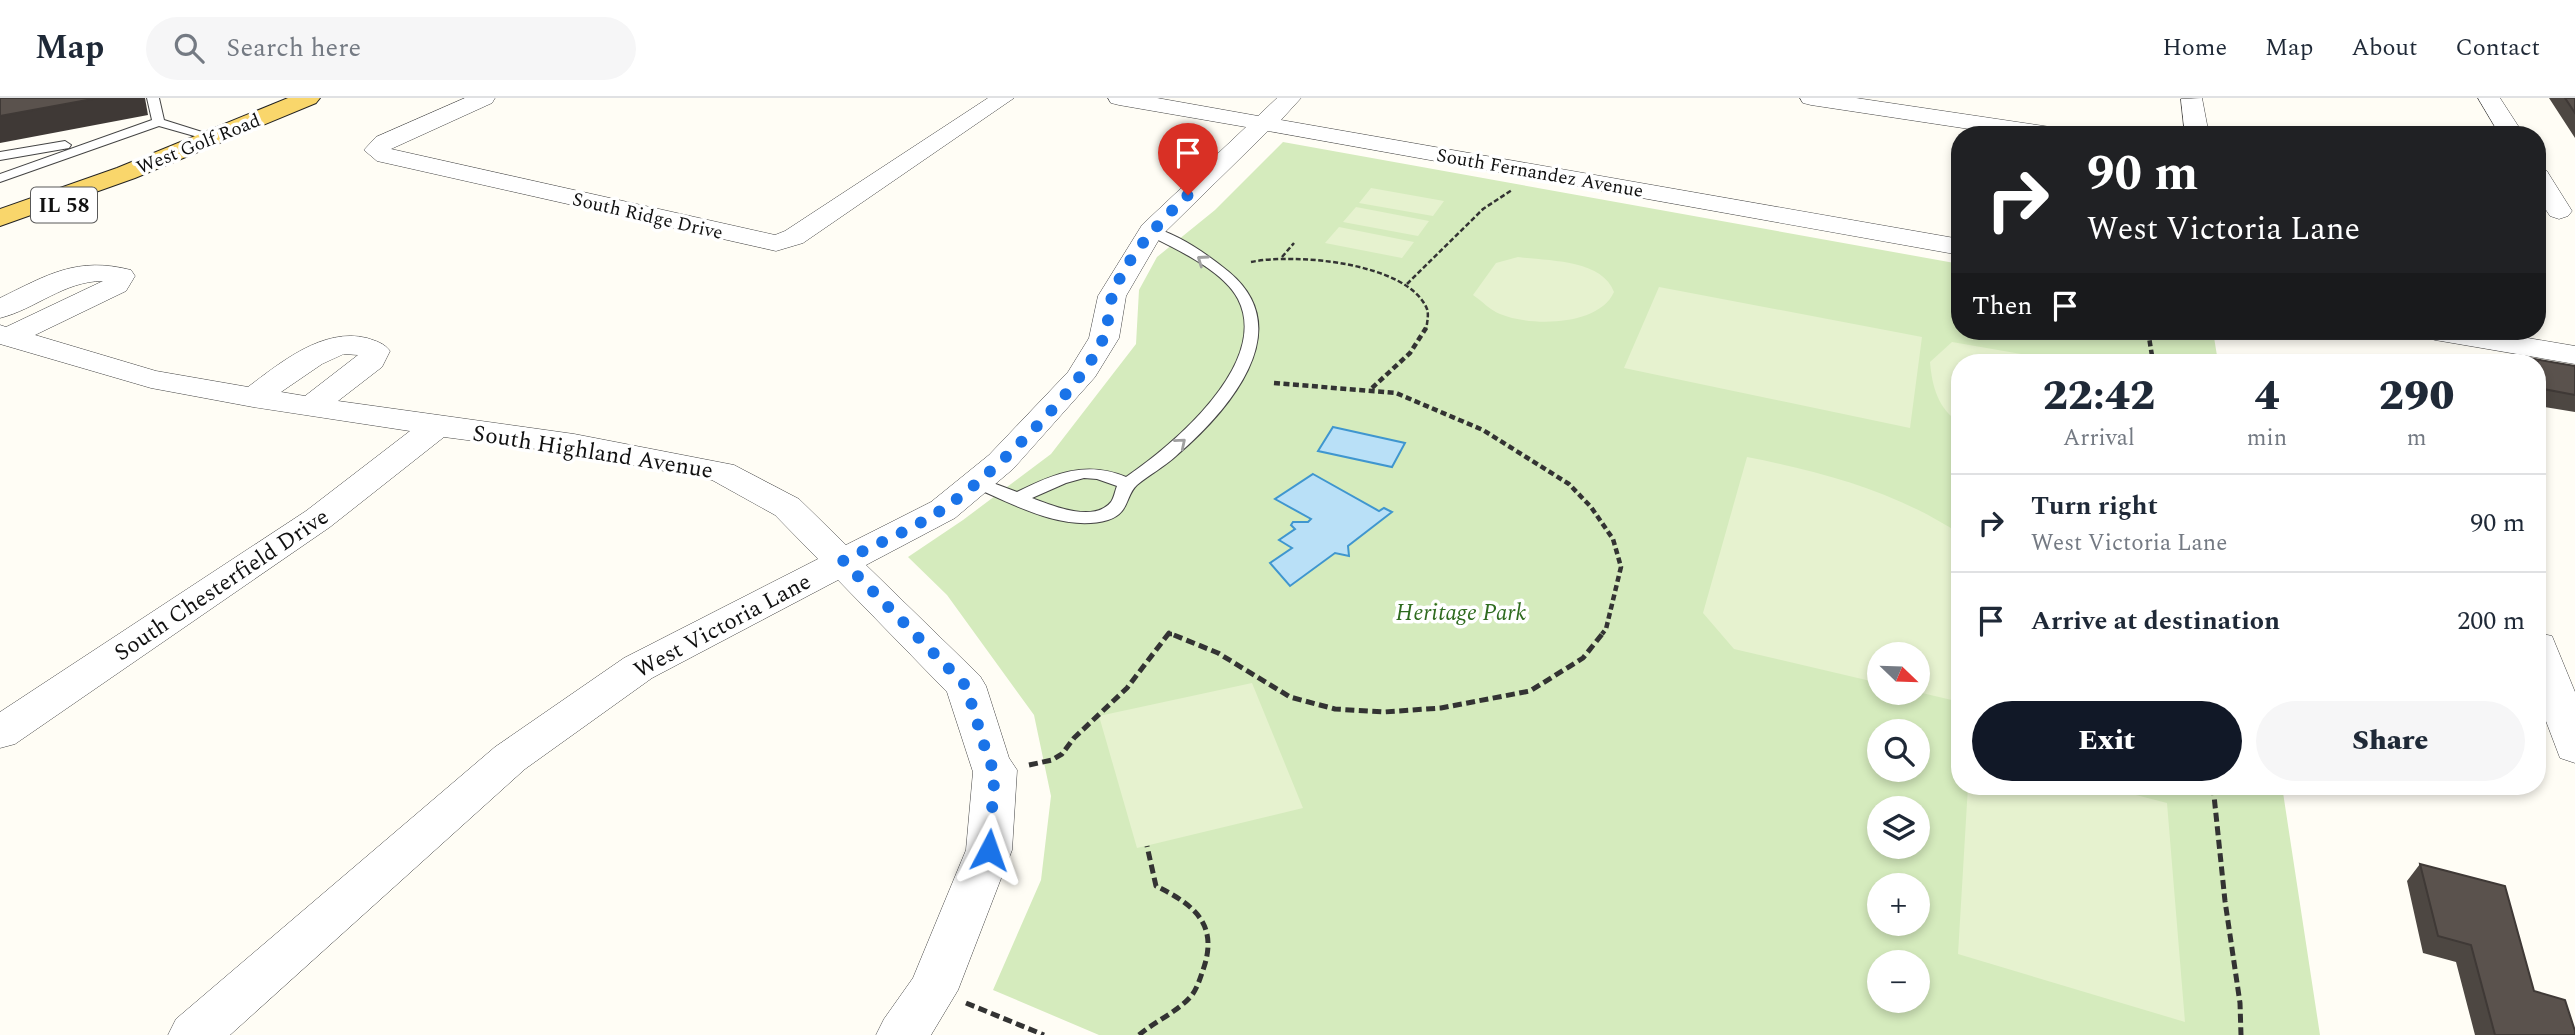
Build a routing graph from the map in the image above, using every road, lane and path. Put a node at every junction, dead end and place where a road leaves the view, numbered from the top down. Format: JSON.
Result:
{"nodes":[{"id":1,"x":153,"y":98,"type":"edge"},
{"id":2,"x":308,"y":98,"type":"edge"},
{"id":3,"x":484,"y":98,"type":"edge"},
{"id":4,"x":1003,"y":98,"type":"edge"},
{"id":5,"x":1119,"y":98,"type":"edge"},
{"id":6,"x":1290,"y":98,"type":"edge"},
{"id":7,"x":1811,"y":98,"type":"edge"},
{"id":8,"x":2489,"y":98,"type":"edge"},
{"id":9,"x":2192,"y":99,"type":"edge"},
{"id":10,"x":1892,"y":104,"type":"edge"},
{"id":11,"x":158,"y":122,"type":"junction"},
{"id":12,"x":1262,"y":123,"type":"junction"},
{"id":13,"x":2009,"y":126,"type":"edge"},
{"id":14,"x":2196,"y":126,"type":"edge"},
{"id":15,"x":2506,"y":126,"type":"edge"},
{"id":16,"x":212,"y":138,"type":"junction"},
{"id":17,"x":104,"y":141,"type":"junction"},
{"id":18,"x":0,"y":156,"type":"edge"},
{"id":19,"x":126,"y":173,"type":"junction"},
{"id":20,"x":0,"y":178,"type":"edge"},
{"id":21,"x":1518,"y":187,"type":"dead end"},
{"id":22,"x":2546,"y":191,"type":"edge"},
{"id":23,"x":2557,"y":211,"type":"edge"},
{"id":24,"x":0,"y":218,"type":"edge"},
{"id":25,"x":1151,"y":231,"type":"junction"},
{"id":26,"x":0,"y":232,"type":"edge"},
{"id":27,"x":1294,"y":243,"type":"dead end"},
{"id":28,"x":1951,"y":245,"type":"edge"},
{"id":29,"x":1282,"y":257,"type":"junction"},
{"id":30,"x":1251,"y":262,"type":"dead end"},
{"id":31,"x":1407,"y":284,"type":"junction"},
{"id":32,"x":3,"y":327,"type":"edge"},
{"id":33,"x":2488,"y":340,"type":"edge"},
{"id":34,"x":2575,"y":355,"type":"edge"},
{"id":35,"x":1274,"y":383,"type":"dead end"},
{"id":36,"x":1371,"y":389,"type":"junction"},
{"id":37,"x":253,"y":398,"type":"junction"},
{"id":38,"x":310,"y":407,"type":"junction"},
{"id":39,"x":436,"y":426,"type":"junction"},
{"id":40,"x":977,"y":482,"type":"junction"},
{"id":41,"x":1127,"y":484,"type":"junction"},
{"id":42,"x":1019,"y":498,"type":"junction"},
{"id":43,"x":843,"y":561,"type":"junction"},
{"id":44,"x":2546,"y":668,"type":"edge"},
{"id":45,"x":0,"y":733,"type":"edge"},
{"id":46,"x":2575,"y":747,"type":"edge"},
{"id":47,"x":995,"y":769,"type":"junction"},
{"id":48,"x":2215,"y":795,"type":"edge"},
{"id":49,"x":1147,"y":846,"type":"dead end"},
{"id":50,"x":933,"y":990,"type":"junction"},
{"id":51,"x":194,"y":1035,"type":"edge"},
{"id":52,"x":902,"y":1035,"type":"edge"},
{"id":53,"x":1044,"y":1035,"type":"edge"},
{"id":54,"x":1139,"y":1035,"type":"edge"},
{"id":55,"x":2241,"y":1035,"type":"edge"}],
"edges":[{"from":1,"to":11,"type":"lane"},
{"from":2,"to":16,"type":"main road","name":"West Golf Road","number":"IL 58"},
{"from":3,"to":4,"type":"street","name":"South Ridge Drive"},
{"from":5,"to":12,"type":"street","name":"South Fernandez Avenue"},
{"from":6,"to":12,"type":"street","name":"West Victoria Lane"},
{"from":7,"to":10,"type":"street"},
{"from":8,"to":15,"type":"street"},
{"from":9,"to":14,"type":"street"},
{"from":10,"to":13,"type":"street"},
{"from":11,"to":16,"type":"lane"},
{"from":11,"to":17,"type":"lane"},
{"from":12,"to":25,"type":"street","name":"West Victoria Lane"},
{"from":12,"to":28,"type":"street","name":"South Fernandez Avenue"},
{"from":16,"to":19,"type":"main road","name":"West Golf Road","number":"IL 58"},
{"from":17,"to":18,"type":"lane"},
{"from":17,"to":20,"type":"lane"},
{"from":19,"to":24,"type":"main road","name":"West Golf Road","number":"IL 58"},
{"from":19,"to":26,"type":"main road","name":"West Golf Road","number":"IL 58"},
{"from":21,"to":31,"type":"path"},
{"from":22,"to":23,"type":"street"},
{"from":25,"to":40,"type":"street","name":"West Victoria Lane"},
{"from":41,"to":25,"type":"lane","one_way":true},
{"from":27,"to":29,"type":"path"},
{"from":29,"to":30,"type":"path"},
{"from":29,"to":31,"type":"path"},
{"from":31,"to":36,"type":"path"},
{"from":32,"to":37,"type":"street","name":"South Highland Avenue"},
{"from":33,"to":34,"type":"street"},
{"from":35,"to":36,"type":"path"},
{"from":36,"to":47,"type":"path"},
{"from":37,"to":38,"type":"street","name":"South Highland Avenue"},
{"from":37,"to":38,"type":"street"},
{"from":38,"to":39,"type":"street","name":"South Highland Avenue"},
{"from":39,"to":43,"type":"street","name":"South Highland Avenue"},
{"from":39,"to":45,"type":"street","name":"South Chesterfield Drive"},
{"from":40,"to":42,"type":"lane"},
{"from":40,"to":43,"type":"street","name":"West Victoria Lane"},
{"from":41,"to":42,"type":"lane"},
{"from":41,"to":42,"type":"lane"},
{"from":43,"to":47,"type":"street","name":"South Highland Avenue"},
{"from":43,"to":51,"type":"street","name":"West Victoria Lane"},
{"from":44,"to":46,"type":"street"},
{"from":47,"to":50,"type":"street","name":"South Highland Avenue"},
{"from":48,"to":55,"type":"path"},
{"from":49,"to":54,"type":"path"},
{"from":50,"to":52,"type":"street","name":"South Highland Avenue"},
{"from":50,"to":53,"type":"path"}]}
